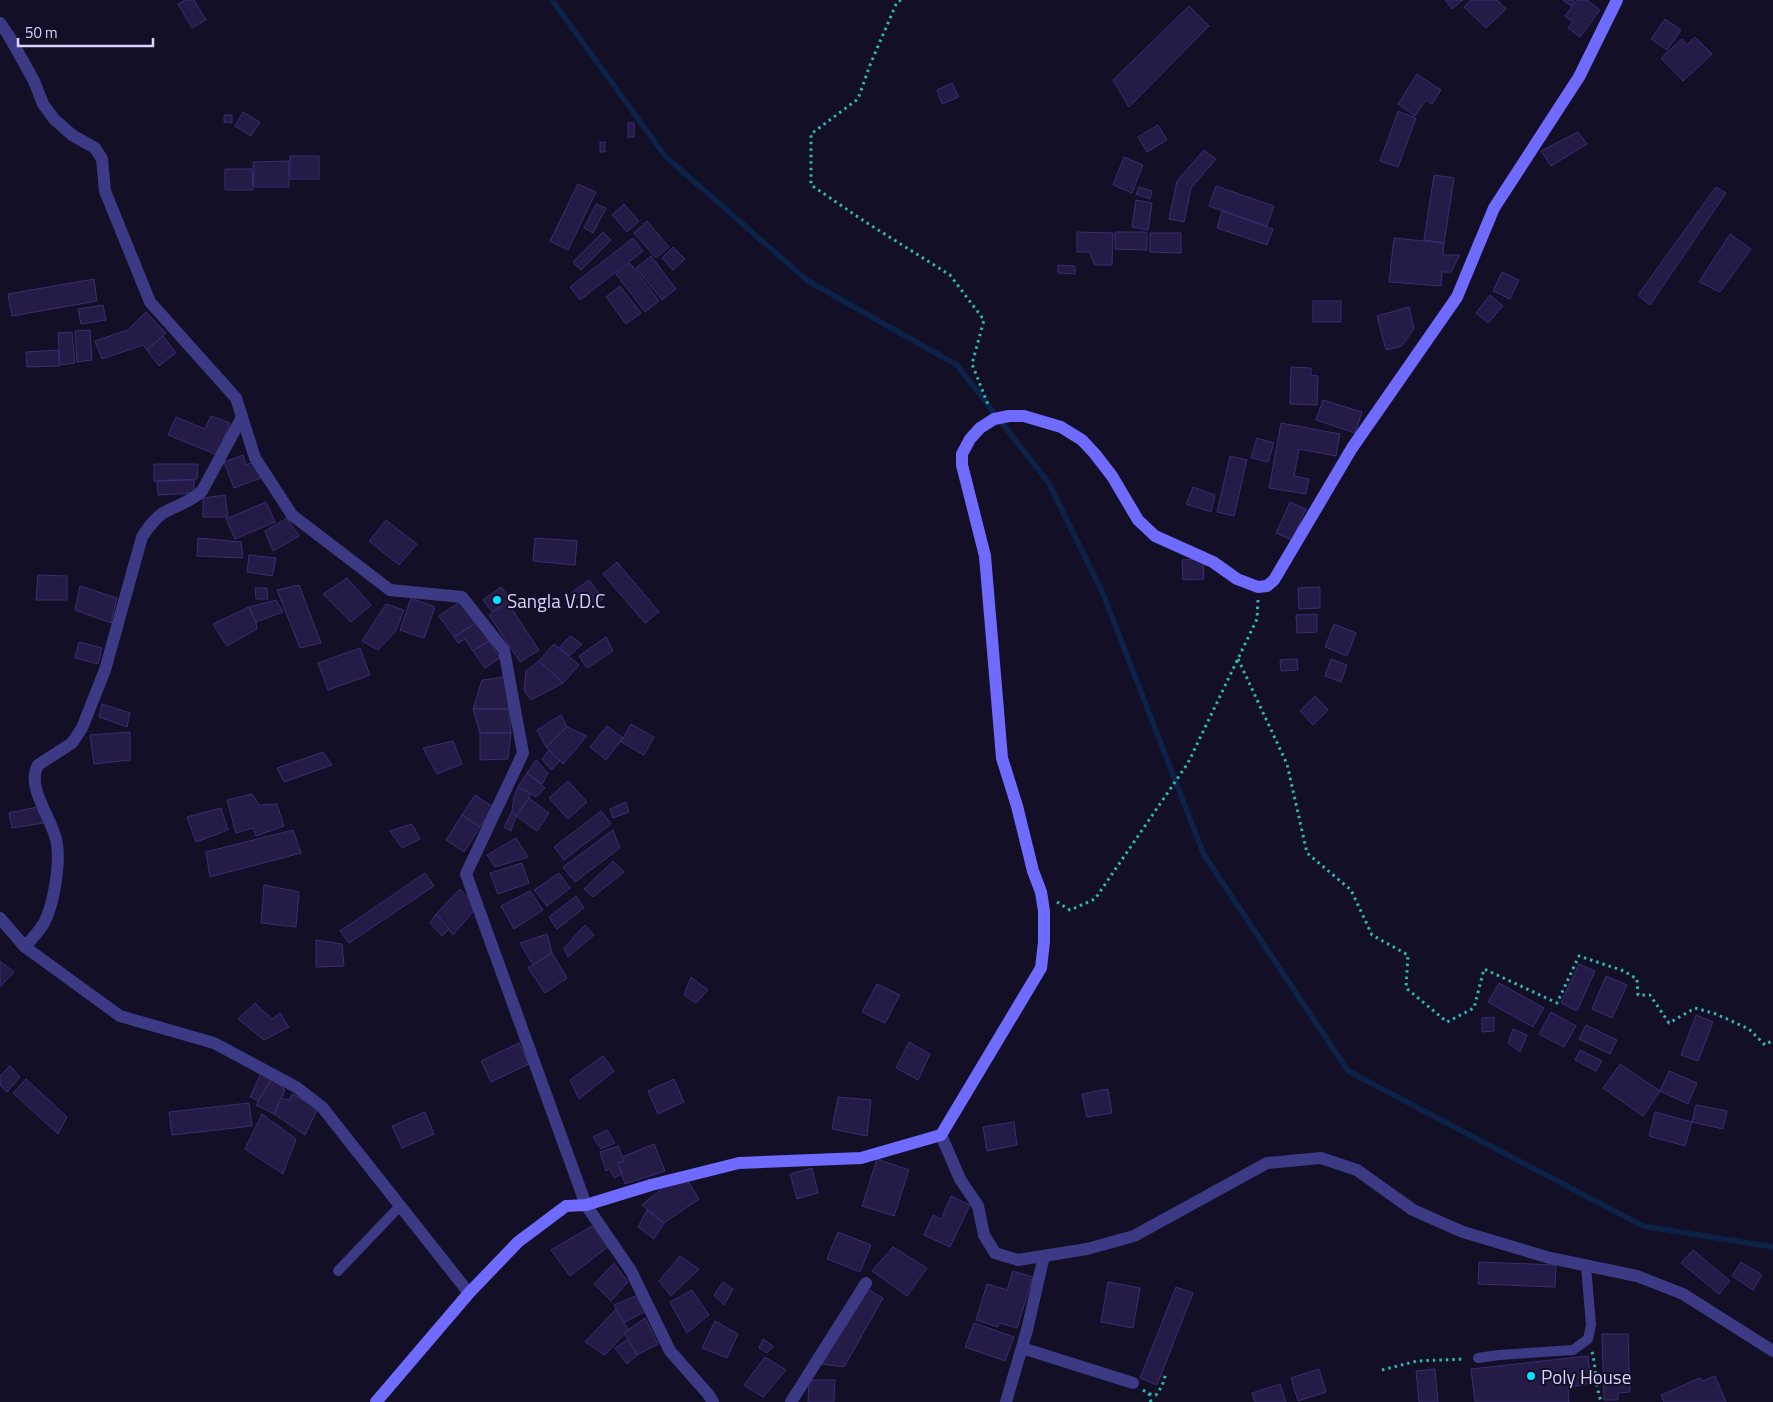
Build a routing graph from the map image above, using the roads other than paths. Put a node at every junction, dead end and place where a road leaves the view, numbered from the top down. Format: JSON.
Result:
{"nodes":[{"id":1,"x":1617,"y":0,"type":"edge"},
{"id":2,"x":0,"y":23,"type":"edge"},
{"id":3,"x":242,"y":417,"type":"junction"},
{"id":4,"x":0,"y":918,"type":"edge"},
{"id":5,"x":26,"y":947,"type":"junction"},
{"id":6,"x":941,"y":1135,"type":"junction"},
{"id":7,"x":586,"y":1205,"type":"junction"},
{"id":8,"x":400,"y":1206,"type":"junction"},
{"id":9,"x":1044,"y":1256,"type":"junction"},
{"id":10,"x":1586,"y":1266,"type":"junction"},
{"id":11,"x":338,"y":1271,"type":"dead end"},
{"id":12,"x":866,"y":1283,"type":"dead end"},
{"id":13,"x":469,"y":1293,"type":"junction"},
{"id":14,"x":1022,"y":1348,"type":"junction"},
{"id":15,"x":1773,"y":1351,"type":"edge"},
{"id":16,"x":1478,"y":1358,"type":"road end"},
{"id":17,"x":1133,"y":1383,"type":"dead end"},
{"id":18,"x":376,"y":1402,"type":"edge"},
{"id":19,"x":713,"y":1402,"type":"edge"},
{"id":20,"x":791,"y":1402,"type":"edge"},
{"id":21,"x":1006,"y":1402,"type":"edge"}],
"edges":[{"from":1,"to":6,"type":"street"},
{"from":2,"to":3,"type":"street"},
{"from":3,"to":5,"type":"street"},
{"from":3,"to":7,"type":"street"},
{"from":4,"to":5,"type":"street"},
{"from":5,"to":8,"type":"street"},
{"from":6,"to":7,"type":"street"},
{"from":6,"to":9,"type":"street"},
{"from":7,"to":13,"type":"street"},
{"from":7,"to":19,"type":"street"},
{"from":8,"to":11,"type":"lane"},
{"from":8,"to":13,"type":"street"},
{"from":9,"to":10,"type":"street"},
{"from":9,"to":14,"type":"street"},
{"from":10,"to":15,"type":"street"},
{"from":10,"to":16,"type":"lane"},
{"from":12,"to":20,"type":"street"},
{"from":13,"to":18,"type":"street"},
{"from":14,"to":17,"type":"street"},
{"from":14,"to":21,"type":"street"}]}
